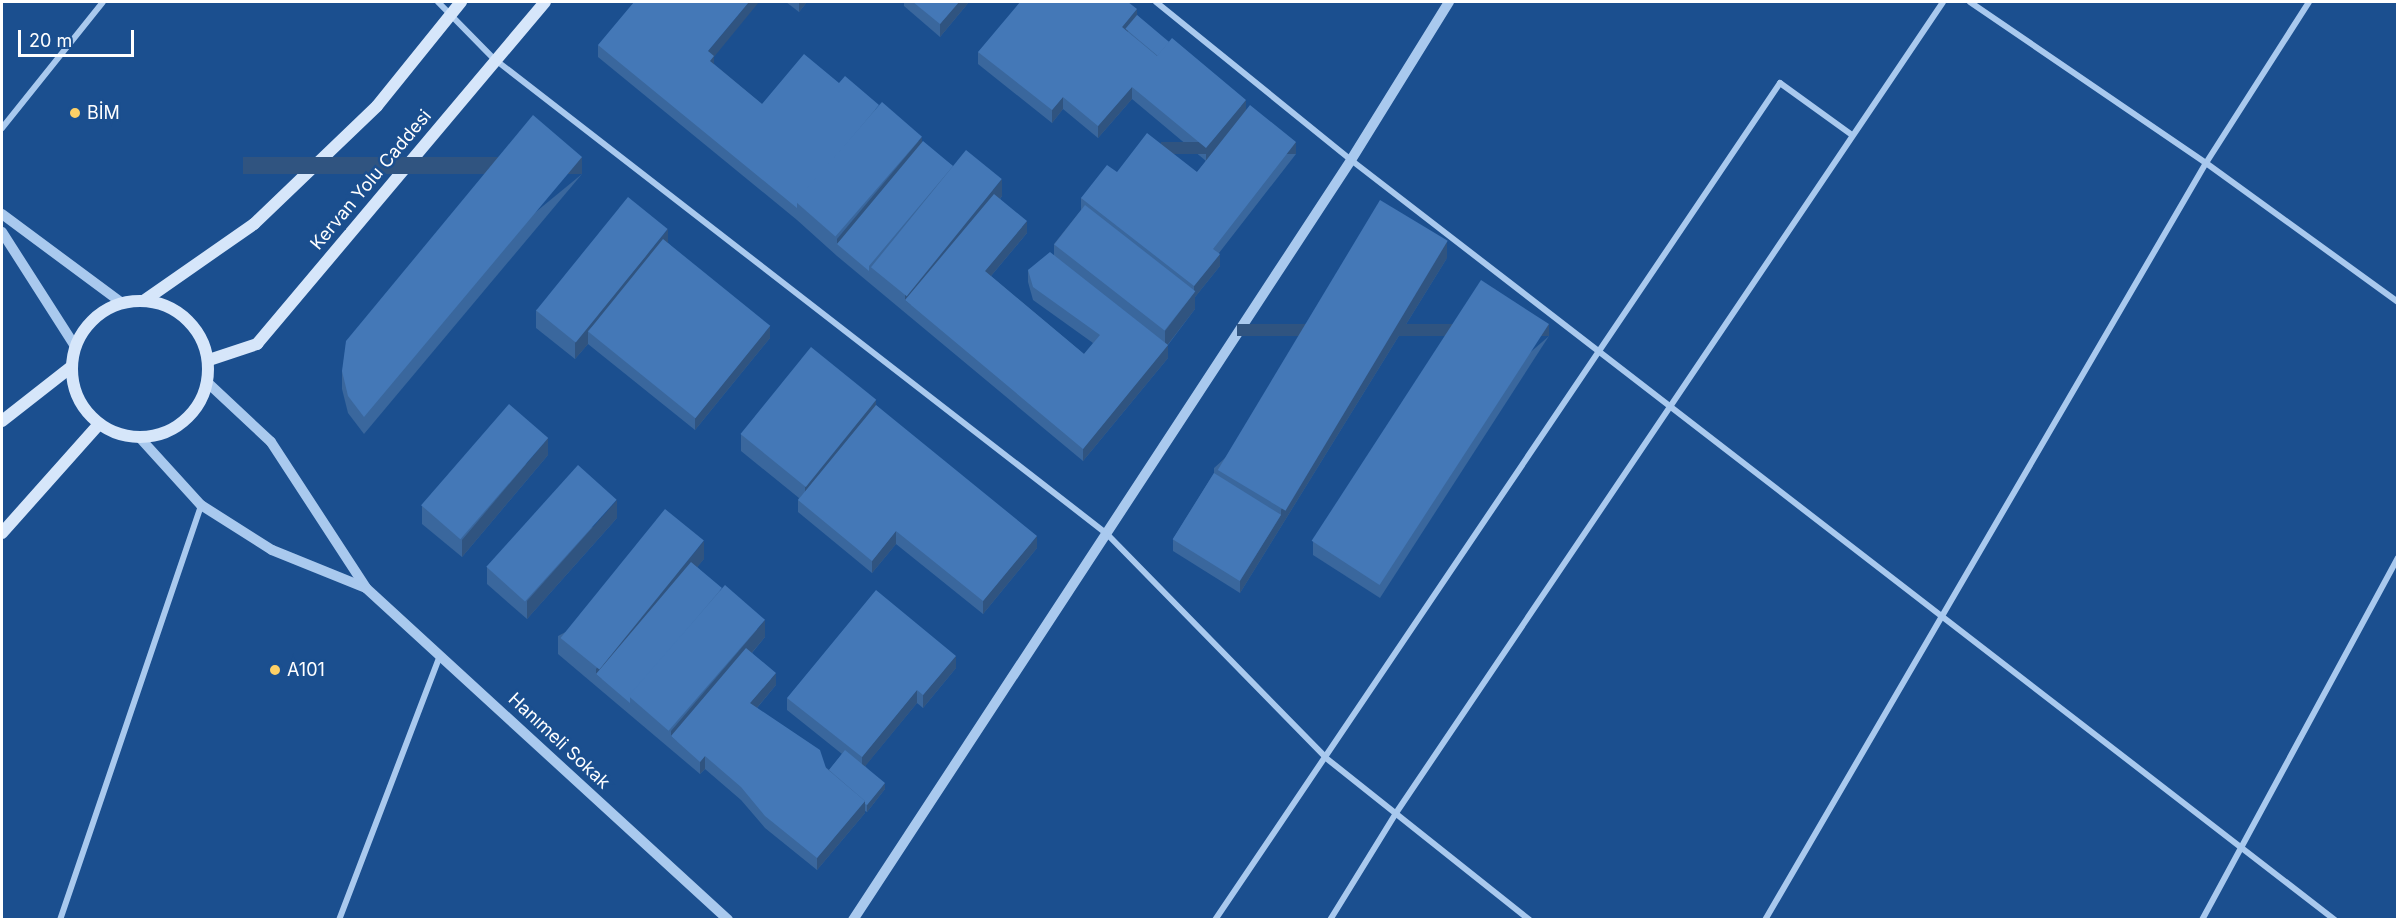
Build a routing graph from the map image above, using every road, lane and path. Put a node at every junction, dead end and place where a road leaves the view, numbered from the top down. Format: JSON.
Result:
{"nodes":[{"id":1,"x":103,"y":2,"type":"edge"},
{"id":2,"x":438,"y":2,"type":"edge"},
{"id":3,"x":461,"y":2,"type":"edge"},
{"id":4,"x":545,"y":2,"type":"edge"},
{"id":5,"x":1156,"y":2,"type":"edge"},
{"id":6,"x":1449,"y":2,"type":"edge"},
{"id":7,"x":1943,"y":2,"type":"edge"},
{"id":8,"x":1971,"y":2,"type":"edge"},
{"id":9,"x":2309,"y":2,"type":"edge"},
{"id":10,"x":451,"y":13,"type":"junction"},
{"id":11,"x":493,"y":58,"type":"junction"},
{"id":12,"x":2,"y":128,"type":"edge"},
{"id":13,"x":1852,"y":135,"type":"junction"},
{"id":14,"x":1351,"y":160,"type":"junction"},
{"id":15,"x":2206,"y":163,"type":"junction"},
{"id":16,"x":2,"y":214,"type":"edge"},
{"id":17,"x":2,"y":232,"type":"edge"},
{"id":18,"x":145,"y":300,"type":"junction"},
{"id":19,"x":2397,"y":302,"type":"edge"},
{"id":20,"x":122,"y":303,"type":"junction"},
{"id":21,"x":75,"y":346,"type":"junction"},
{"id":22,"x":1598,"y":349,"type":"junction"},
{"id":23,"x":208,"y":360,"type":"junction"},
{"id":24,"x":71,"y":367,"type":"junction"},
{"id":25,"x":208,"y":383,"type":"junction"},
{"id":26,"x":1671,"y":405,"type":"junction"},
{"id":27,"x":2,"y":421,"type":"edge"},
{"id":28,"x":99,"y":424,"type":"junction"},
{"id":29,"x":140,"y":438,"type":"junction"},
{"id":30,"x":201,"y":505,"type":"junction"},
{"id":31,"x":2,"y":533,"type":"edge"},
{"id":32,"x":1107,"y":534,"type":"junction"},
{"id":33,"x":2397,"y":558,"type":"edge"},
{"id":34,"x":366,"y":588,"type":"junction"},
{"id":35,"x":1941,"y":613,"type":"junction"},
{"id":36,"x":440,"y":654,"type":"junction"},
{"id":37,"x":1326,"y":758,"type":"junction"},
{"id":38,"x":1396,"y":813,"type":"junction"},
{"id":39,"x":2242,"y":846,"type":"junction"},
{"id":40,"x":60,"y":920,"type":"edge"},
{"id":41,"x":339,"y":920,"type":"edge"},
{"id":42,"x":729,"y":920,"type":"edge"},
{"id":43,"x":853,"y":920,"type":"edge"},
{"id":44,"x":1215,"y":920,"type":"edge"},
{"id":45,"x":1330,"y":920,"type":"edge"},
{"id":46,"x":1530,"y":920,"type":"edge"},
{"id":47,"x":1765,"y":920,"type":"edge"},
{"id":48,"x":2202,"y":920,"type":"edge"},
{"id":49,"x":2335,"y":920,"type":"edge"}],
"edges":[{"from":1,"to":12,"type":"street"},
{"from":2,"to":10,"type":"street"},
{"from":3,"to":10,"type":"main road"},
{"from":4,"to":11,"type":"main road","name":"Kervan Yolu Caddesi"},
{"from":5,"to":14,"type":"street"},
{"from":6,"to":14,"type":"street"},
{"from":7,"to":13,"type":"street"},
{"from":8,"to":15,"type":"street"},
{"from":9,"to":15,"type":"street"},
{"from":10,"to":11,"type":"street"},
{"from":10,"to":18,"type":"main road"},
{"from":11,"to":23,"type":"main road","name":"Kervan Yolu Caddesi"},
{"from":11,"to":32,"type":"street"},
{"from":13,"to":22,"type":"street"},
{"from":13,"to":26,"type":"street"},
{"from":14,"to":22,"type":"street"},
{"from":14,"to":32,"type":"street"},
{"from":15,"to":19,"type":"street"},
{"from":15,"to":35,"type":"street"},
{"from":16,"to":20,"type":"street"},
{"from":17,"to":21,"type":"street"},
{"from":18,"to":20,"type":"main road"},
{"from":18,"to":23,"type":"main road"},
{"from":20,"to":21,"type":"main road"},
{"from":21,"to":24,"type":"main road"},
{"from":22,"to":26,"type":"street"},
{"from":22,"to":37,"type":"street"},
{"from":23,"to":25,"type":"main road"},
{"from":24,"to":27,"type":"main road"},
{"from":24,"to":28,"type":"main road"},
{"from":25,"to":29,"type":"main road"},
{"from":25,"to":34,"type":"street"},
{"from":26,"to":35,"type":"street"},
{"from":26,"to":38,"type":"street"},
{"from":28,"to":29,"type":"main road"},
{"from":28,"to":31,"type":"main road"},
{"from":29,"to":30,"type":"street"},
{"from":30,"to":34,"type":"street"},
{"from":30,"to":40,"type":"street"},
{"from":32,"to":37,"type":"street"},
{"from":32,"to":43,"type":"street"},
{"from":33,"to":39,"type":"street"},
{"from":34,"to":36,"type":"street","name":"Hanımeli Sokak"},
{"from":35,"to":39,"type":"street"},
{"from":35,"to":47,"type":"street"},
{"from":36,"to":41,"type":"street"},
{"from":36,"to":42,"type":"street","name":"Hanımeli Sokak"},
{"from":37,"to":38,"type":"street"},
{"from":37,"to":44,"type":"street"},
{"from":38,"to":45,"type":"street"},
{"from":38,"to":46,"type":"street"},
{"from":39,"to":48,"type":"street"},
{"from":39,"to":49,"type":"street"}]}
